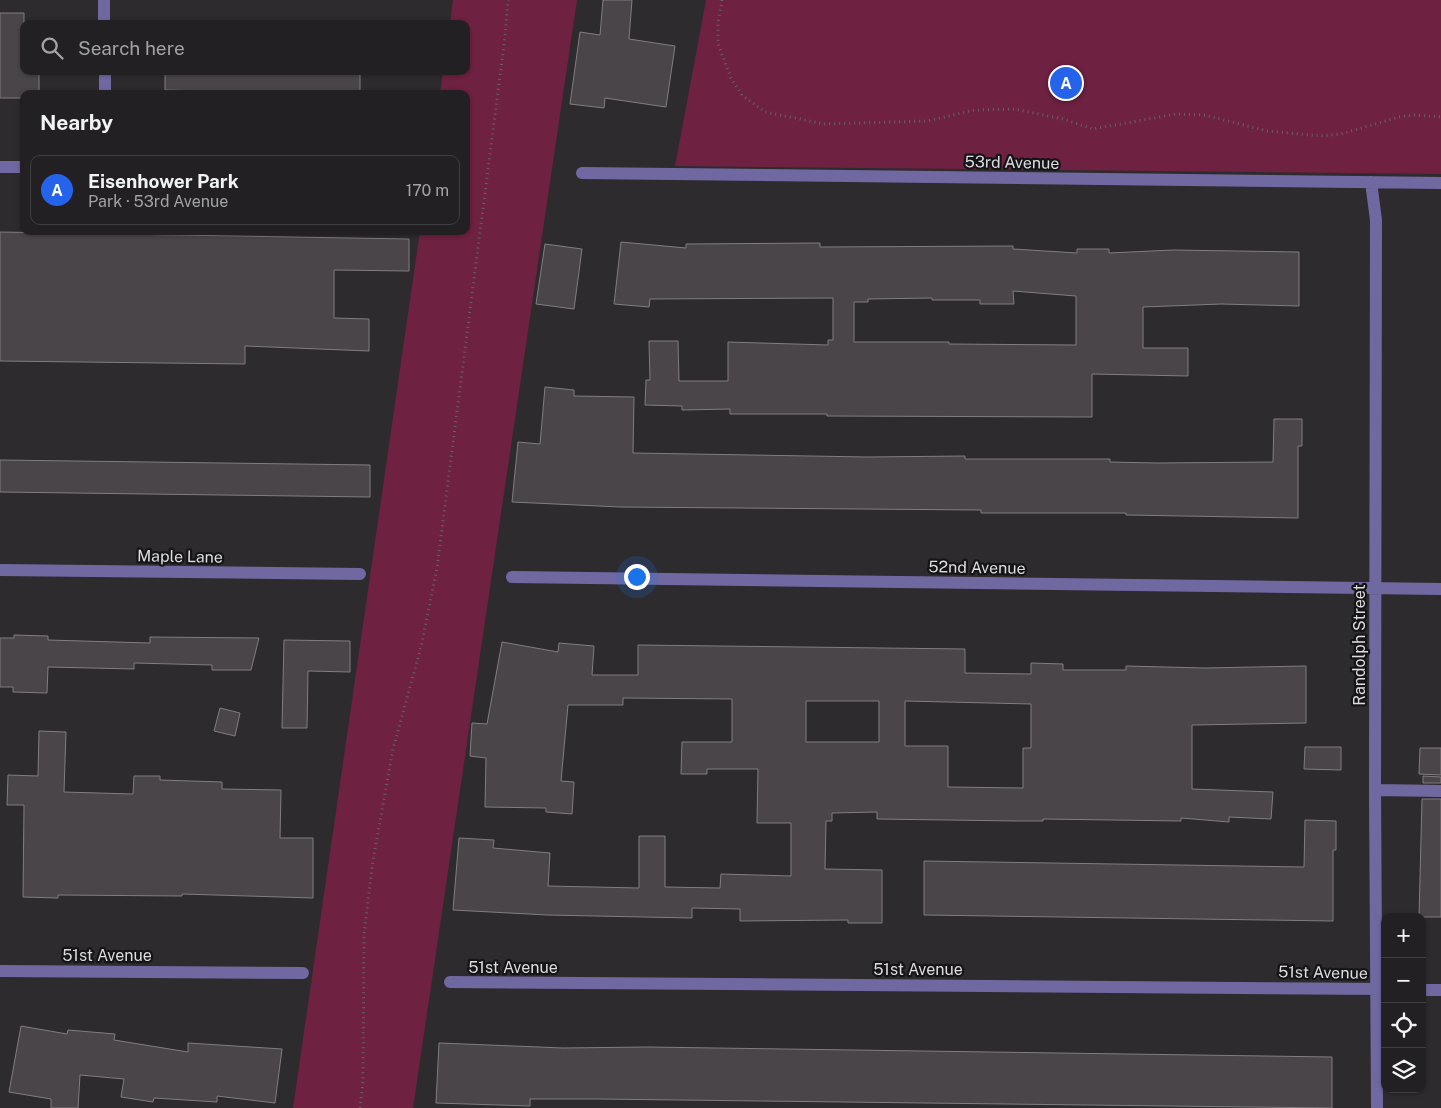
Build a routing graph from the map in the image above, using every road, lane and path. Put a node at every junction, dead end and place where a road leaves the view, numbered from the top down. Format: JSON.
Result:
{"nodes":[{"id":1,"x":104,"y":0,"type":"edge"},
{"id":2,"x":508,"y":0,"type":"edge"},
{"id":3,"x":722,"y":0,"type":"edge"},
{"id":4,"x":104,"y":20,"type":"edge"},
{"id":5,"x":104,"y":75,"type":"edge"},
{"id":6,"x":105,"y":90,"type":"edge"},
{"id":7,"x":1441,"y":117,"type":"edge"},
{"id":8,"x":0,"y":167,"type":"edge"},
{"id":9,"x":20,"y":167,"type":"edge"},
{"id":10,"x":582,"y":173,"type":"dead end"},
{"id":11,"x":1371,"y":182,"type":"junction"},
{"id":12,"x":1441,"y":183,"type":"edge"},
{"id":13,"x":0,"y":570,"type":"edge"},
{"id":14,"x":360,"y":574,"type":"dead end"},
{"id":15,"x":512,"y":577,"type":"dead end"},
{"id":16,"x":1376,"y":588,"type":"junction"},
{"id":17,"x":1441,"y":589,"type":"edge"},
{"id":18,"x":1375,"y":790,"type":"junction"},
{"id":19,"x":1441,"y":791,"type":"edge"},
{"id":20,"x":0,"y":970,"type":"edge"},
{"id":21,"x":303,"y":973,"type":"dead end"},
{"id":22,"x":450,"y":982,"type":"dead end"},
{"id":23,"x":1381,"y":989,"type":"edge"},
{"id":24,"x":1426,"y":990,"type":"edge"},
{"id":25,"x":1441,"y":990,"type":"edge"},
{"id":26,"x":360,"y":1108,"type":"edge"},
{"id":27,"x":1377,"y":1108,"type":"edge"}],
"edges":[{"from":1,"to":4,"type":"street"},
{"from":2,"to":26,"type":"path"},
{"from":3,"to":7,"type":"path"},
{"from":5,"to":6,"type":"street"},
{"from":8,"to":9,"type":"street"},
{"from":10,"to":11,"type":"street","name":"53rd Avenue"},
{"from":11,"to":12,"type":"street","name":"53rd Avenue"},
{"from":11,"to":16,"type":"street","name":"Randolph Street"},
{"from":13,"to":14,"type":"street","name":"Maple Lane"},
{"from":15,"to":16,"type":"street","name":"52nd Avenue"},
{"from":16,"to":17,"type":"street","name":"52nd Avenue"},
{"from":16,"to":18,"type":"street","name":"Randolph Street"},
{"from":18,"to":19,"type":"street"},
{"from":18,"to":23,"type":"street","name":"Randolph Street"},
{"from":20,"to":21,"type":"street","name":"51st Avenue"},
{"from":22,"to":23,"type":"street","name":"51st Avenue"},
{"from":23,"to":27,"type":"street","name":"Randolph Street"},
{"from":24,"to":25,"type":"street"}]}
